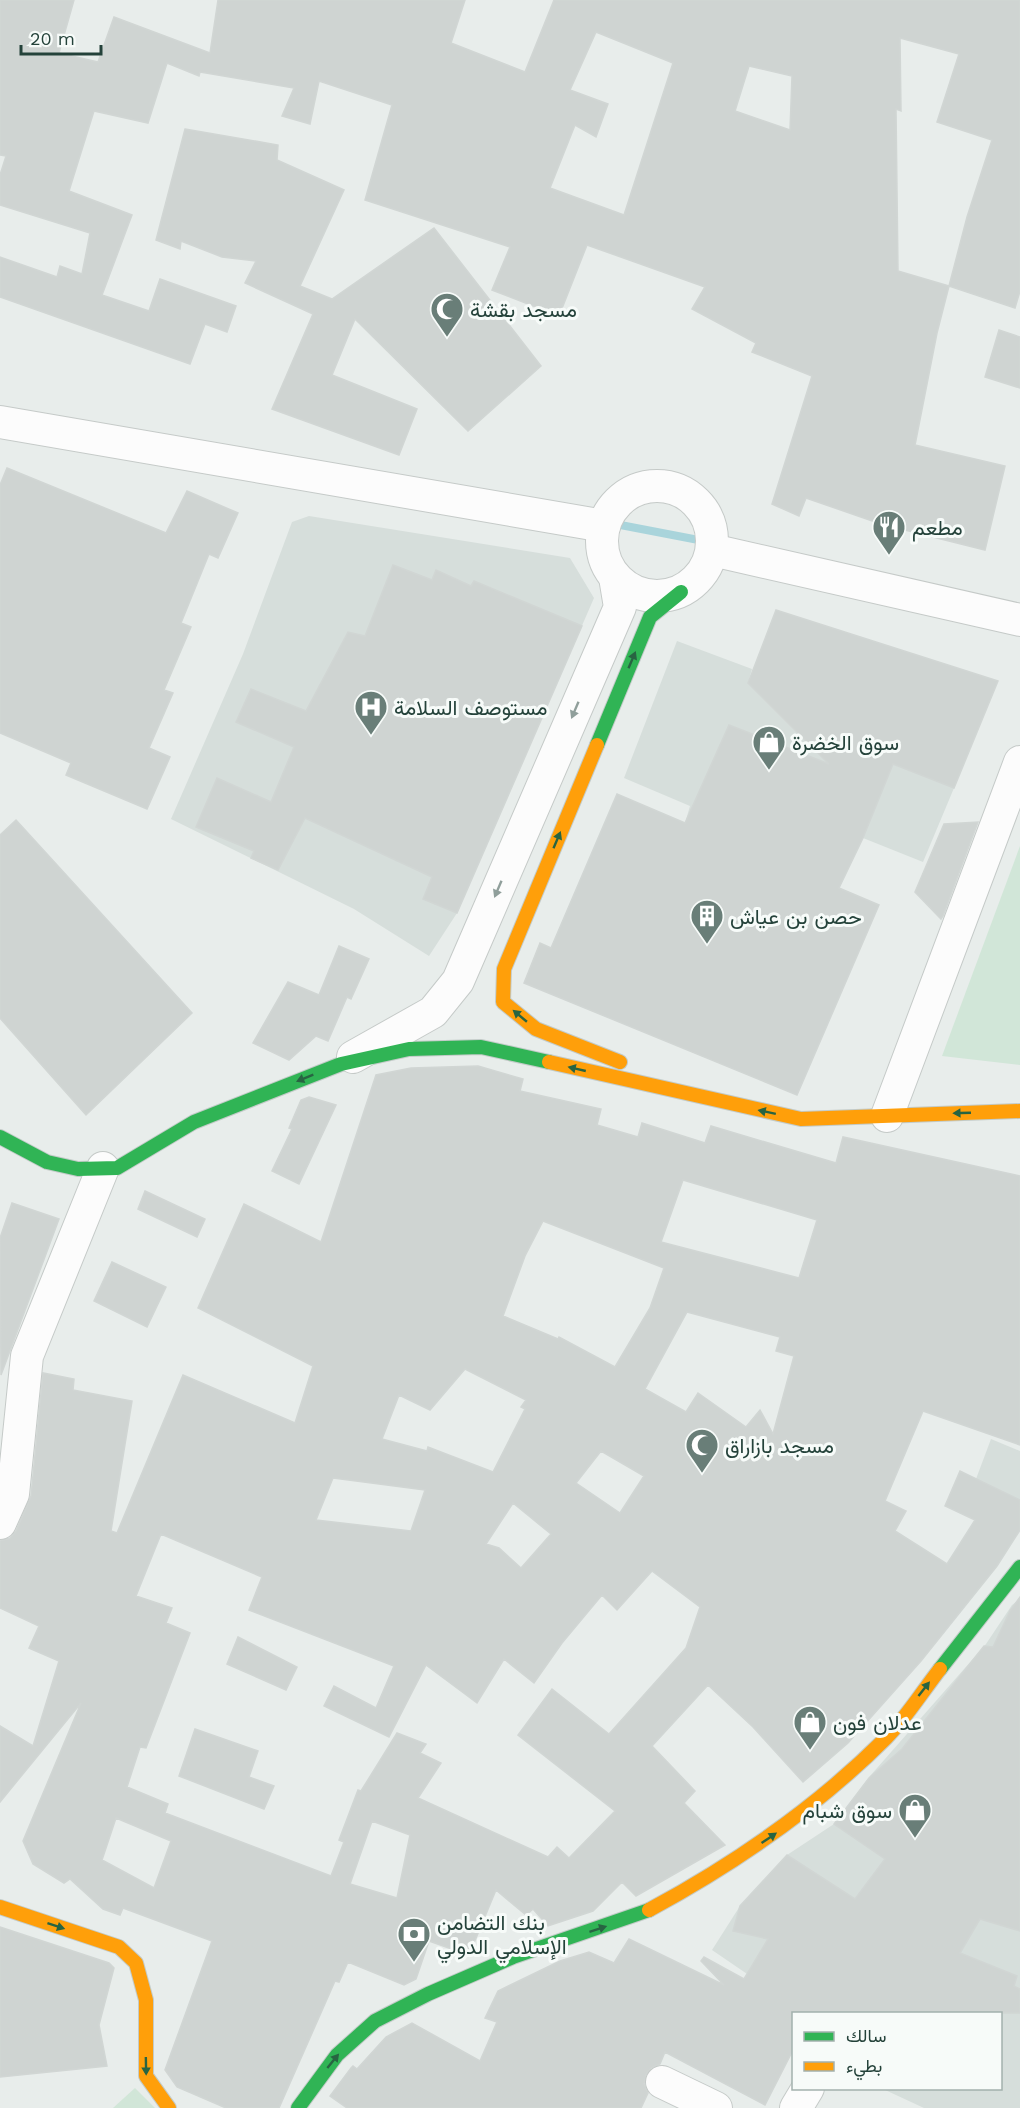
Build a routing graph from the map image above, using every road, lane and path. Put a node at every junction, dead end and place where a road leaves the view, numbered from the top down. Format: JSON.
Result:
{"nodes":[{"id":1,"x":0,"y":422,"type":"edge"},
{"id":2,"x":604,"y":526,"type":"junction"},
{"id":3,"x":712,"y":550,"type":"junction"},
{"id":4,"x":615,"y":577,"type":"junction"},
{"id":5,"x":681,"y":592,"type":"junction"},
{"id":6,"x":1020,"y":620,"type":"edge"},
{"id":7,"x":1020,"y":762,"type":"edge"},
{"id":8,"x":341,"y":1064,"type":"junction"},
{"id":9,"x":728,"y":1103,"type":"junction"},
{"id":10,"x":1018,"y":1111,"type":"edge"},
{"id":11,"x":887,"y":1116,"type":"junction"},
{"id":12,"x":0,"y":1137,"type":"edge"},
{"id":13,"x":103,"y":1168,"type":"junction"},
{"id":14,"x":0,"y":1523,"type":"edge"},
{"id":15,"x":1020,"y":1567,"type":"edge"},
{"id":16,"x":0,"y":1907,"type":"edge"},
{"id":17,"x":662,"y":2082,"type":"dead end"},
{"id":18,"x":807,"y":2090,"type":"edge"},
{"id":19,"x":168,"y":2106,"type":"edge"},
{"id":20,"x":302,"y":2106,"type":"edge"},
{"id":21,"x":716,"y":2108,"type":"edge"},
{"id":22,"x":796,"y":2108,"type":"edge"}],
"edges":[{"from":1,"to":2,"type":"street"},
{"from":2,"to":3,"type":"street"},
{"from":2,"to":4,"type":"street"},
{"from":3,"to":5,"type":"street"},
{"from":3,"to":6,"type":"street"},
{"from":4,"to":5,"type":"street"},
{"from":4,"to":8,"type":"street","one_way":true},
{"from":9,"to":5,"type":"main road","one_way":true},
{"from":7,"to":11,"type":"street"},
{"from":9,"to":8,"type":"main road","one_way":true},
{"from":8,"to":13,"type":"main road","one_way":true},
{"from":11,"to":9,"type":"main road","one_way":true},
{"from":10,"to":11,"type":"main road","one_way":true},
{"from":12,"to":13,"type":"main road"},
{"from":13,"to":14,"type":"street"},
{"from":20,"to":15,"type":"main road","one_way":true},
{"from":16,"to":19,"type":"main road","one_way":true},
{"from":17,"to":21,"type":"street"},
{"from":18,"to":22,"type":"street"}]}
